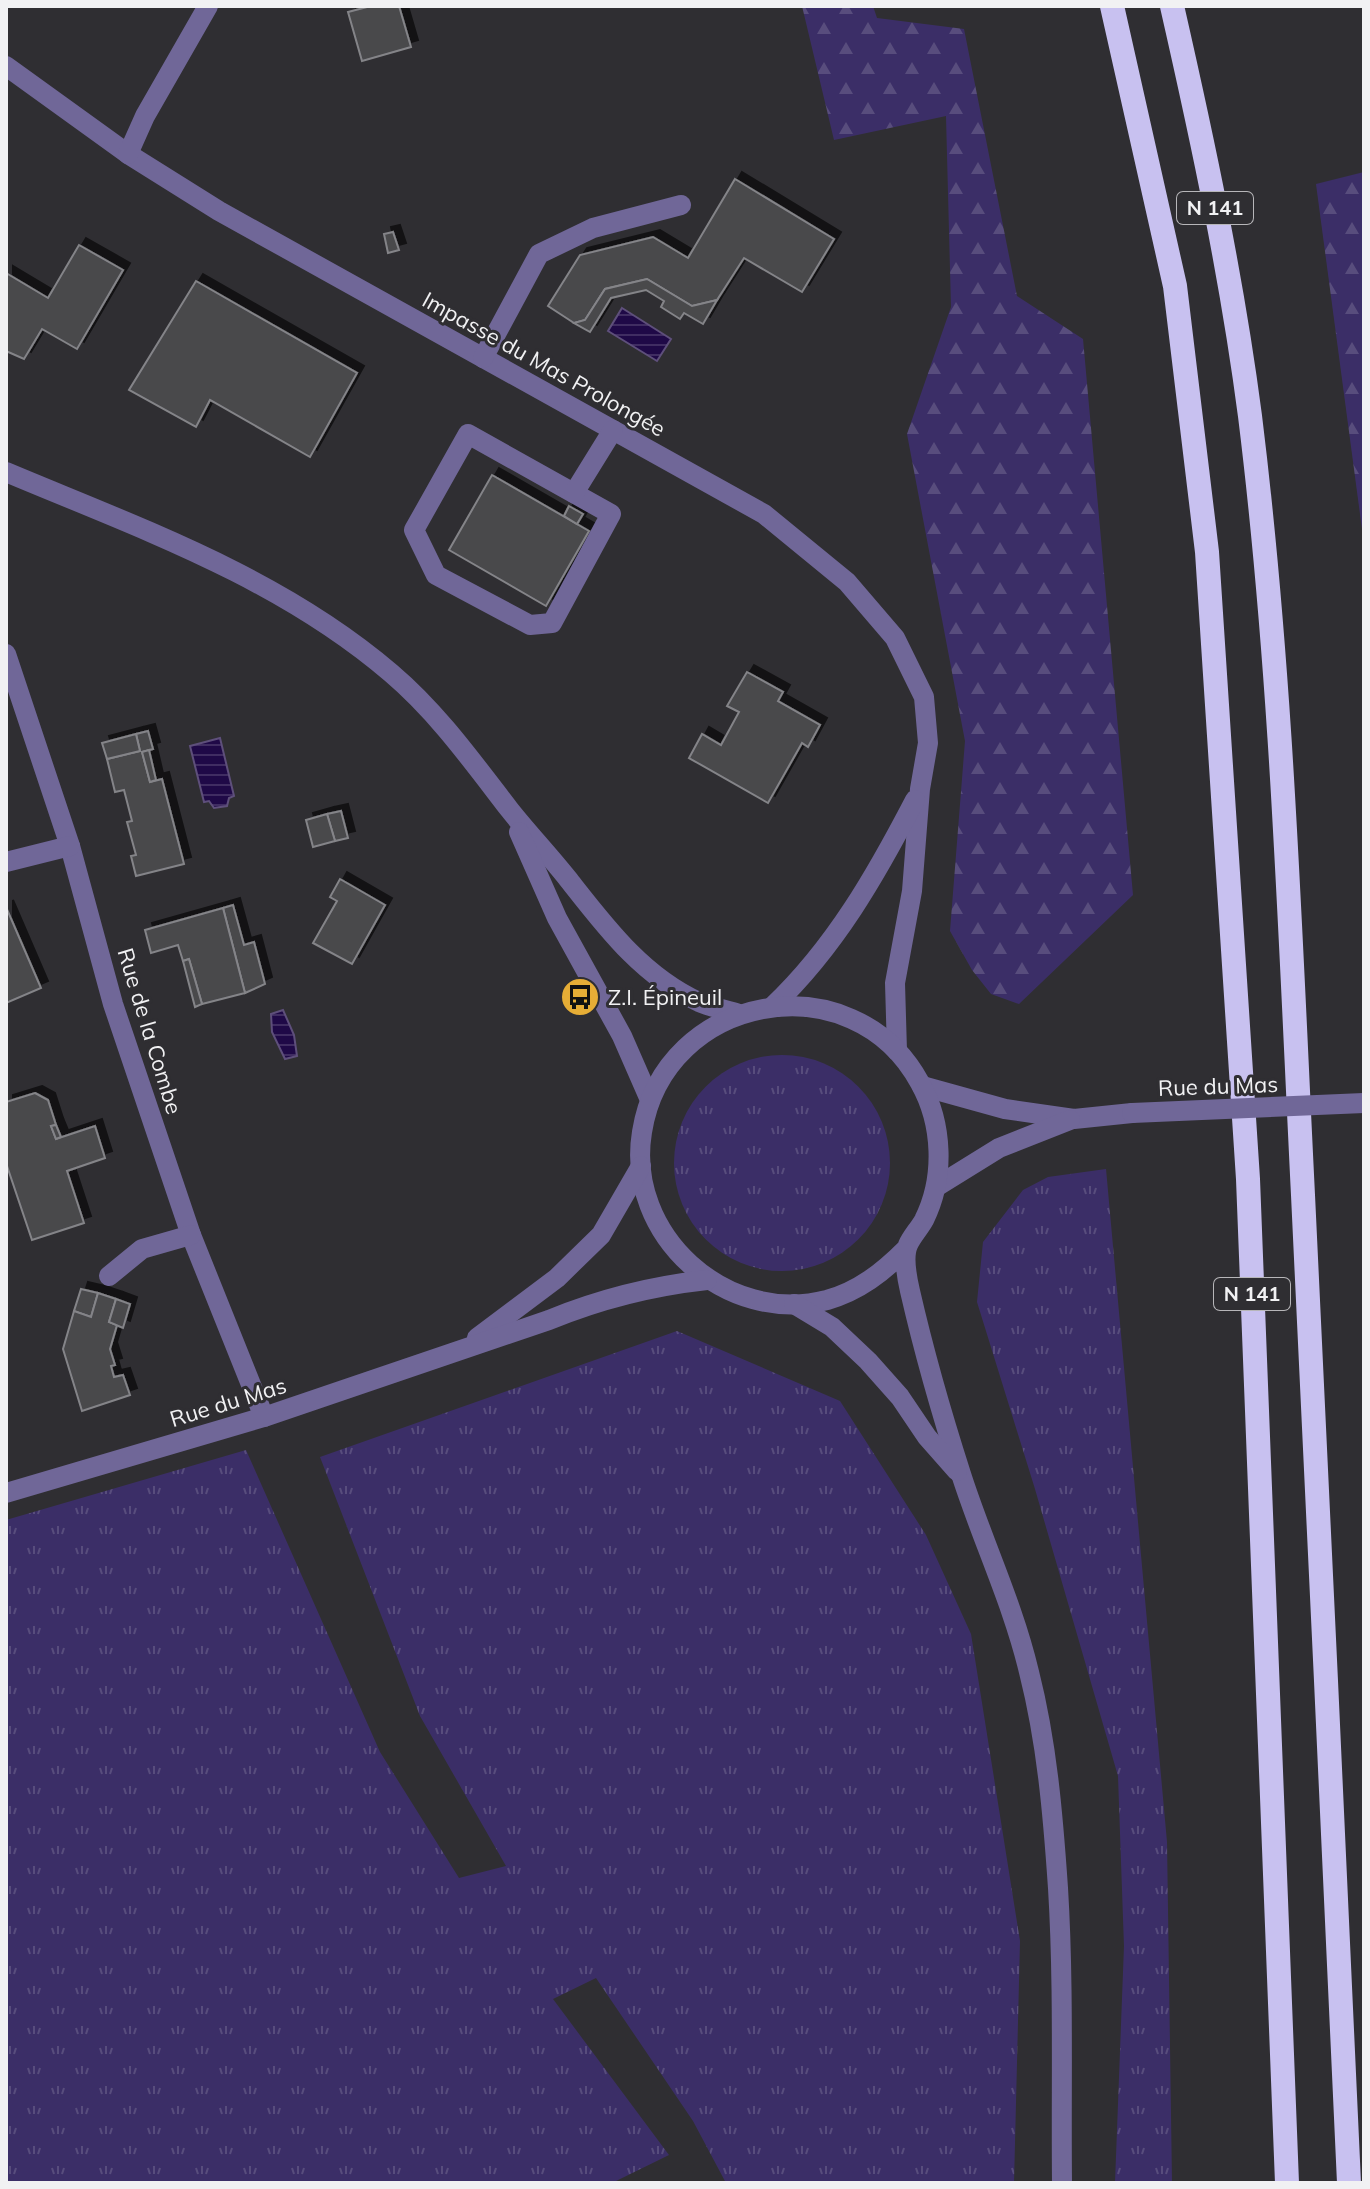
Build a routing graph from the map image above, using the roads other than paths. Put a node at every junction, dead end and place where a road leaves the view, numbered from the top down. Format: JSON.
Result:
{"nodes":[{"id":1,"x":208,"y":6,"type":"edge"},
{"id":2,"x":1112,"y":6,"type":"edge"},
{"id":3,"x":1172,"y":6,"type":"edge"},
{"id":4,"x":10,"y":70,"type":"edge"},
{"id":5,"x":128,"y":154,"type":"junction"},
{"id":6,"x":681,"y":205,"type":"dead end"},
{"id":7,"x":483,"y":358,"type":"junction"},
{"id":8,"x":613,"y":430,"type":"junction"},
{"id":9,"x":6,"y":472,"type":"edge"},
{"id":10,"x":574,"y":493,"type":"junction"},
{"id":11,"x":6,"y":654,"type":"edge"},
{"id":12,"x":920,"y":789,"type":"junction"},
{"id":13,"x":510,"y":810,"type":"junction"},
{"id":14,"x":70,"y":846,"type":"junction"},
{"id":15,"x":6,"y":862,"type":"edge"},
{"id":16,"x":773,"y":1006,"type":"junction"},
{"id":17,"x":739,"y":1014,"type":"junction"},
{"id":18,"x":897,"y":1051,"type":"junction"},
{"id":19,"x":922,"y":1086,"type":"junction"},
{"id":20,"x":650,"y":1100,"type":"junction"},
{"id":21,"x":1364,"y":1103,"type":"edge"},
{"id":22,"x":1074,"y":1119,"type":"junction"},
{"id":23,"x":641,"y":1166,"type":"junction"},
{"id":24,"x":936,"y":1187,"type":"junction"},
{"id":25,"x":191,"y":1235,"type":"junction"},
{"id":26,"x":906,"y":1249,"type":"junction"},
{"id":27,"x":109,"y":1276,"type":"dead end"},
{"id":28,"x":707,"y":1280,"type":"junction"},
{"id":29,"x":794,"y":1304,"type":"junction"},
{"id":30,"x":461,"y":1350,"type":"junction"},
{"id":31,"x":264,"y":1417,"type":"junction"},
{"id":32,"x":961,"y":1475,"type":"junction"},
{"id":33,"x":6,"y":1493,"type":"edge"},
{"id":34,"x":1062,"y":2183,"type":"edge"},
{"id":35,"x":1287,"y":2183,"type":"edge"},
{"id":36,"x":1349,"y":2183,"type":"edge"}],
"edges":[{"from":1,"to":5,"type":"street"},
{"from":2,"to":35,"type":"highway","number":"N 141"},
{"from":3,"to":36,"type":"highway","number":"N 141"},
{"from":4,"to":5,"type":"street","name":"Impasse du Mas Prolongée"},
{"from":5,"to":7,"type":"street","name":"Impasse du Mas Prolongée"},
{"from":6,"to":7,"type":"street"},
{"from":7,"to":8,"type":"street","name":"Impasse du Mas Prolongée"},
{"from":8,"to":10,"type":"street"},
{"from":8,"to":12,"type":"street","name":"Impasse du Mas Prolongée"},
{"from":9,"to":13,"type":"street"},
{"from":10,"to":10,"type":"street"},
{"from":11,"to":14,"type":"street","name":"Rue de la Combe"},
{"from":12,"to":16,"type":"street"},
{"from":12,"to":18,"type":"street"},
{"from":13,"to":17,"type":"street"},
{"from":13,"to":20,"type":"street"},
{"from":14,"to":15,"type":"street"},
{"from":14,"to":25,"type":"street","name":"Rue de la Combe"},
{"from":16,"to":17,"type":"street"},
{"from":16,"to":18,"type":"street"},
{"from":17,"to":20,"type":"street"},
{"from":18,"to":19,"type":"street"},
{"from":19,"to":22,"type":"street","name":"Rue du Mas"},
{"from":19,"to":24,"type":"street"},
{"from":20,"to":23,"type":"street"},
{"from":21,"to":22,"type":"street","name":"Rue du Mas","bridge":true},
{"from":22,"to":24,"type":"street","name":"Rue du Mas"},
{"from":23,"to":28,"type":"street"},
{"from":23,"to":30,"type":"street","name":"Rue du Mas"},
{"from":24,"to":26,"type":"street"},
{"from":25,"to":27,"type":"street"},
{"from":25,"to":31,"type":"street","name":"Rue de la Combe"},
{"from":26,"to":29,"type":"street"},
{"from":26,"to":32,"type":"street"},
{"from":28,"to":29,"type":"street"},
{"from":28,"to":30,"type":"street","name":"Rue du Mas"},
{"from":29,"to":32,"type":"street"},
{"from":30,"to":31,"type":"street","name":"Rue du Mas"},
{"from":31,"to":33,"type":"street","name":"Rue du Mas"},
{"from":32,"to":34,"type":"street"}]}
